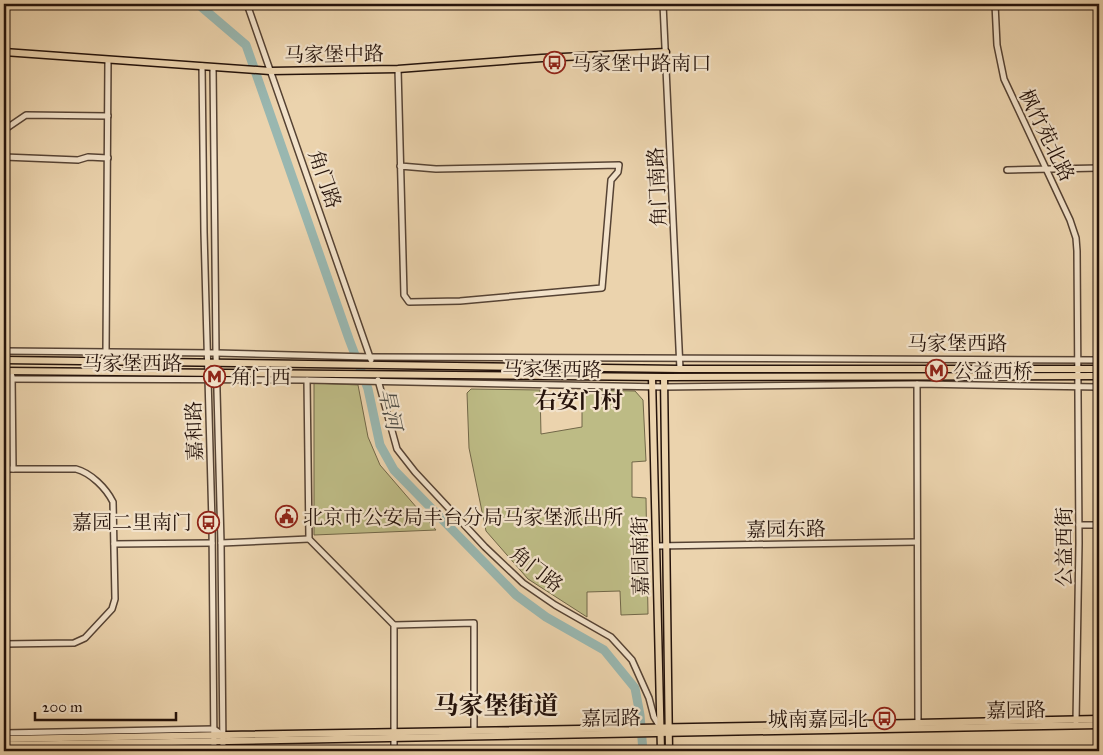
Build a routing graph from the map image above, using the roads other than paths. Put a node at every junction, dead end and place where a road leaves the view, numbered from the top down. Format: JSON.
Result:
{"nodes":[{"id":1,"x":247,"y":4,"type":"edge"},
{"id":2,"x":664,"y":4,"type":"edge"},
{"id":3,"x":995,"y":4,"type":"edge"},
{"id":4,"x":4,"y":52,"type":"edge"},
{"id":5,"x":666,"y":52,"type":"junction"},
{"id":6,"x":108,"y":60,"type":"junction"},
{"id":7,"x":202,"y":66,"type":"junction"},
{"id":8,"x":213,"y":67,"type":"junction"},
{"id":9,"x":398,"y":69,"type":"junction"},
{"id":10,"x":268,"y":71,"type":"junction"},
{"id":11,"x":108,"y":116,"type":"junction"},
{"id":12,"x":4,"y":130,"type":"edge"},
{"id":13,"x":4,"y":157,"type":"edge"},
{"id":14,"x":108,"y":158,"type":"junction"},
{"id":15,"x":400,"y":166,"type":"junction"},
{"id":16,"x":1099,"y":168,"type":"edge"},
{"id":17,"x":1007,"y":170,"type":"dead end"},
{"id":18,"x":1047,"y":170,"type":"junction"},
{"id":19,"x":4,"y":351,"type":"edge"},
{"id":20,"x":106,"y":352,"type":"junction"},
{"id":21,"x":207,"y":353,"type":"junction"},
{"id":22,"x":216,"y":353,"type":"junction"},
{"id":23,"x":367,"y":357,"type":"junction"},
{"id":24,"x":680,"y":358,"type":"junction"},
{"id":25,"x":4,"y":360,"type":"edge"},
{"id":26,"x":1077,"y":360,"type":"junction"},
{"id":27,"x":1099,"y":360,"type":"edge"},
{"id":28,"x":207,"y":362,"type":"junction"},
{"id":29,"x":216,"y":362,"type":"junction"},
{"id":30,"x":371,"y":365,"type":"junction"},
{"id":31,"x":1077,"y":368,"type":"junction"},
{"id":32,"x":680,"y":369,"type":"junction"},
{"id":33,"x":1099,"y":369,"type":"edge"},
{"id":34,"x":4,"y":371,"type":"edge"},
{"id":35,"x":12,"y":371,"type":"junction"},
{"id":36,"x":374,"y":373,"type":"junction"},
{"id":37,"x":1078,"y":376,"type":"junction"},
{"id":38,"x":1099,"y":376,"type":"edge"},
{"id":39,"x":208,"y":377,"type":"junction"},
{"id":40,"x":216,"y":377,"type":"junction"},
{"id":41,"x":652,"y":377,"type":"junction"},
{"id":42,"x":664,"y":377,"type":"junction"},
{"id":43,"x":4,"y":379,"type":"edge"},
{"id":44,"x":12,"y":379,"type":"junction"},
{"id":45,"x":308,"y":380,"type":"junction"},
{"id":46,"x":377,"y":382,"type":"junction"},
{"id":47,"x":917,"y":384,"type":"junction"},
{"id":48,"x":1078,"y":386,"type":"junction"},
{"id":49,"x":652,"y":387,"type":"junction"},
{"id":50,"x":664,"y":387,"type":"junction"},
{"id":51,"x":1099,"y":387,"type":"edge"},
{"id":52,"x":4,"y":469,"type":"edge"},
{"id":53,"x":13,"y":469,"type":"junction"},
{"id":54,"x":1099,"y":525,"type":"edge"},
{"id":55,"x":1079,"y":526,"type":"junction"},
{"id":56,"x":309,"y":539,"type":"junction"},
{"id":57,"x":917,"y":542,"type":"junction"},
{"id":58,"x":212,"y":543,"type":"junction"},
{"id":59,"x":222,"y":543,"type":"junction"},
{"id":60,"x":114,"y":544,"type":"junction"},
{"id":61,"x":656,"y":546,"type":"junction"},
{"id":62,"x":666,"y":546,"type":"junction"},
{"id":63,"x":394,"y":625,"type":"junction"},
{"id":64,"x":4,"y":644,"type":"edge"},
{"id":65,"x":1099,"y":718,"type":"edge"},
{"id":66,"x":1076,"y":722,"type":"junction"},
{"id":67,"x":918,"y":723,"type":"junction"},
{"id":68,"x":1099,"y":725,"type":"edge"},
{"id":69,"x":474,"y":730,"type":"junction"},
{"id":70,"x":627,"y":730,"type":"junction"},
{"id":71,"x":657,"y":730,"type":"junction"},
{"id":72,"x":669,"y":730,"type":"junction"},
{"id":73,"x":4,"y":733,"type":"edge"},
{"id":74,"x":394,"y":735,"type":"junction"},
{"id":75,"x":223,"y":738,"type":"junction"},
{"id":76,"x":4,"y":739,"type":"edge"},
{"id":77,"x":214,"y":741,"type":"edge"},
{"id":78,"x":4,"y":745,"type":"edge"},
{"id":79,"x":4,"y":751,"type":"edge"},
{"id":80,"x":223,"y":751,"type":"edge"},
{"id":81,"x":394,"y":751,"type":"edge"},
{"id":82,"x":661,"y":751,"type":"edge"},
{"id":83,"x":669,"y":751,"type":"edge"}],
"edges":[{"from":1,"to":10,"type":"street","name":"角门路"},
{"from":2,"to":5,"type":"street","name":"角门南路"},
{"from":3,"to":18,"type":"street","name":"枫竹苑北路"},
{"from":4,"to":6,"type":"main road","name":"马家堡中路"},
{"from":5,"to":9,"type":"main road","name":"马家堡中路"},
{"from":5,"to":24,"type":"street","name":"角门南路"},
{"from":6,"to":7,"type":"main road","name":"马家堡中路"},
{"from":6,"to":11,"type":"street"},
{"from":7,"to":8,"type":"main road","name":"马家堡中路"},
{"from":7,"to":21,"type":"street","name":"嘉和路"},
{"from":8,"to":10,"type":"main road","name":"马家堡中路"},
{"from":8,"to":22,"type":"street","name":"嘉和路"},
{"from":9,"to":10,"type":"main road","name":"马家堡中路"},
{"from":9,"to":15,"type":"street"},
{"from":10,"to":23,"type":"street","name":"角门路"},
{"from":11,"to":12,"type":"street"},
{"from":11,"to":14,"type":"street"},
{"from":13,"to":14,"type":"street"},
{"from":14,"to":20,"type":"street"},
{"from":15,"to":15,"type":"street"},
{"from":16,"to":18,"type":"street"},
{"from":17,"to":18,"type":"street"},
{"from":18,"to":26,"type":"street","name":"枫竹苑北路"},
{"from":19,"to":20,"type":"street","name":"马家堡西路"},
{"from":20,"to":21,"type":"street","name":"马家堡西路"},
{"from":21,"to":22,"type":"street","name":"马家堡西路"},
{"from":21,"to":28,"type":"street","name":"嘉和路"},
{"from":22,"to":23,"type":"street","name":"马家堡西路"},
{"from":22,"to":29,"type":"street","name":"嘉和路"},
{"from":23,"to":24,"type":"street","name":"马家堡西路"},
{"from":23,"to":30,"type":"street","name":"角门路"},
{"from":24,"to":26,"type":"street","name":"马家堡西路"},
{"from":24,"to":32,"type":"street","name":"角门南路"},
{"from":25,"to":28,"type":"main road","name":"马家堡西路"},
{"from":26,"to":27,"type":"street","name":"马家堡西路"},
{"from":26,"to":31,"type":"street","name":"枫竹苑北路"},
{"from":28,"to":29,"type":"main road","name":"马家堡西路"},
{"from":28,"to":39,"type":"street","name":"嘉和路"},
{"from":29,"to":30,"type":"main road","name":"马家堡西路"},
{"from":29,"to":40,"type":"street","name":"嘉和路"},
{"from":30,"to":32,"type":"main road","name":"马家堡西路"},
{"from":31,"to":32,"type":"main road","name":"马家堡西路"},
{"from":31,"to":33,"type":"main road","name":"马家堡西路"},
{"from":31,"to":37,"type":"street","name":"公益西街"},
{"from":34,"to":35,"type":"main road","name":"马家堡西路"},
{"from":35,"to":39,"type":"main road","name":"马家堡西路"},
{"from":35,"to":44,"type":"street"},
{"from":36,"to":40,"type":"main road","name":"马家堡西路"},
{"from":36,"to":41,"type":"main road","name":"马家堡西路"},
{"from":36,"to":46,"type":"street","name":"角门路"},
{"from":37,"to":38,"type":"main road","name":"马家堡西路"},
{"from":37,"to":42,"type":"main road","name":"马家堡西路"},
{"from":37,"to":48,"type":"street","name":"公益西街"},
{"from":39,"to":40,"type":"main road","name":"马家堡西路"},
{"from":39,"to":44,"type":"street","name":"马家堡西路"},
{"from":39,"to":58,"type":"street","name":"嘉和路"},
{"from":40,"to":45,"type":"street","name":"马家堡西路"},
{"from":40,"to":59,"type":"street","name":"嘉和路"},
{"from":41,"to":42,"type":"main road","name":"马家堡西路"},
{"from":41,"to":49,"type":"main road","name":"嘉园南街"},
{"from":42,"to":50,"type":"main road","name":"嘉园南街"},
{"from":43,"to":44,"type":"street","name":"马家堡西路"},
{"from":44,"to":53,"type":"street"},
{"from":45,"to":46,"type":"street","name":"马家堡西路"},
{"from":45,"to":56,"type":"street"},
{"from":46,"to":49,"type":"street","name":"马家堡西路"},
{"from":46,"to":71,"type":"street","name":"角门路"},
{"from":47,"to":48,"type":"street","name":"马家堡西路"},
{"from":47,"to":50,"type":"street","name":"马家堡西路"},
{"from":47,"to":57,"type":"street"},
{"from":48,"to":51,"type":"street","name":"马家堡西路"},
{"from":48,"to":55,"type":"street","name":"公益西街"},
{"from":49,"to":50,"type":"street","name":"马家堡西路"},
{"from":49,"to":61,"type":"main road","name":"嘉园南街"},
{"from":50,"to":62,"type":"main road","name":"嘉园南街"},
{"from":52,"to":53,"type":"street"},
{"from":53,"to":60,"type":"street"},
{"from":54,"to":55,"type":"street"},
{"from":55,"to":66,"type":"street","name":"公益西街"},
{"from":56,"to":59,"type":"street"},
{"from":56,"to":63,"type":"street"},
{"from":57,"to":62,"type":"street","name":"嘉园东路"},
{"from":57,"to":67,"type":"street"},
{"from":58,"to":60,"type":"street"},
{"from":58,"to":77,"type":"street","name":"嘉和路"},
{"from":59,"to":75,"type":"street","name":"嘉和路"},
{"from":60,"to":64,"type":"street"},
{"from":61,"to":62,"type":"street","name":"嘉园东路"},
{"from":61,"to":71,"type":"main road","name":"嘉园南街"},
{"from":62,"to":72,"type":"main road","name":"嘉园南街"},
{"from":63,"to":69,"type":"street"},
{"from":63,"to":74,"type":"street"},
{"from":65,"to":66,"type":"main road","name":"嘉园路"},
{"from":66,"to":67,"type":"main road","name":"嘉园路"},
{"from":66,"to":68,"type":"main road","name":"嘉园路"},
{"from":66,"to":72,"type":"main road","name":"嘉园路"},
{"from":67,"to":72,"type":"main road","name":"嘉园路"},
{"from":69,"to":70,"type":"main road","name":"嘉园路"},
{"from":69,"to":74,"type":"main road","name":"嘉园路"},
{"from":70,"to":71,"type":"main road","name":"嘉园路"},
{"from":70,"to":74,"type":"main road","name":"嘉园路"},
{"from":71,"to":72,"type":"main road","name":"嘉园路"},
{"from":71,"to":82,"type":"main road","name":"角门路"},
{"from":72,"to":83,"type":"main road"},
{"from":73,"to":77,"type":"street"},
{"from":74,"to":75,"type":"main road","name":"嘉园路"},
{"from":74,"to":81,"type":"street"},
{"from":75,"to":77,"type":"main road","name":"嘉园路"},
{"from":75,"to":80,"type":"street","name":"嘉和路"},
{"from":76,"to":77,"type":"main road"},
{"from":77,"to":78,"type":"main road"},
{"from":77,"to":79,"type":"street"}]}
